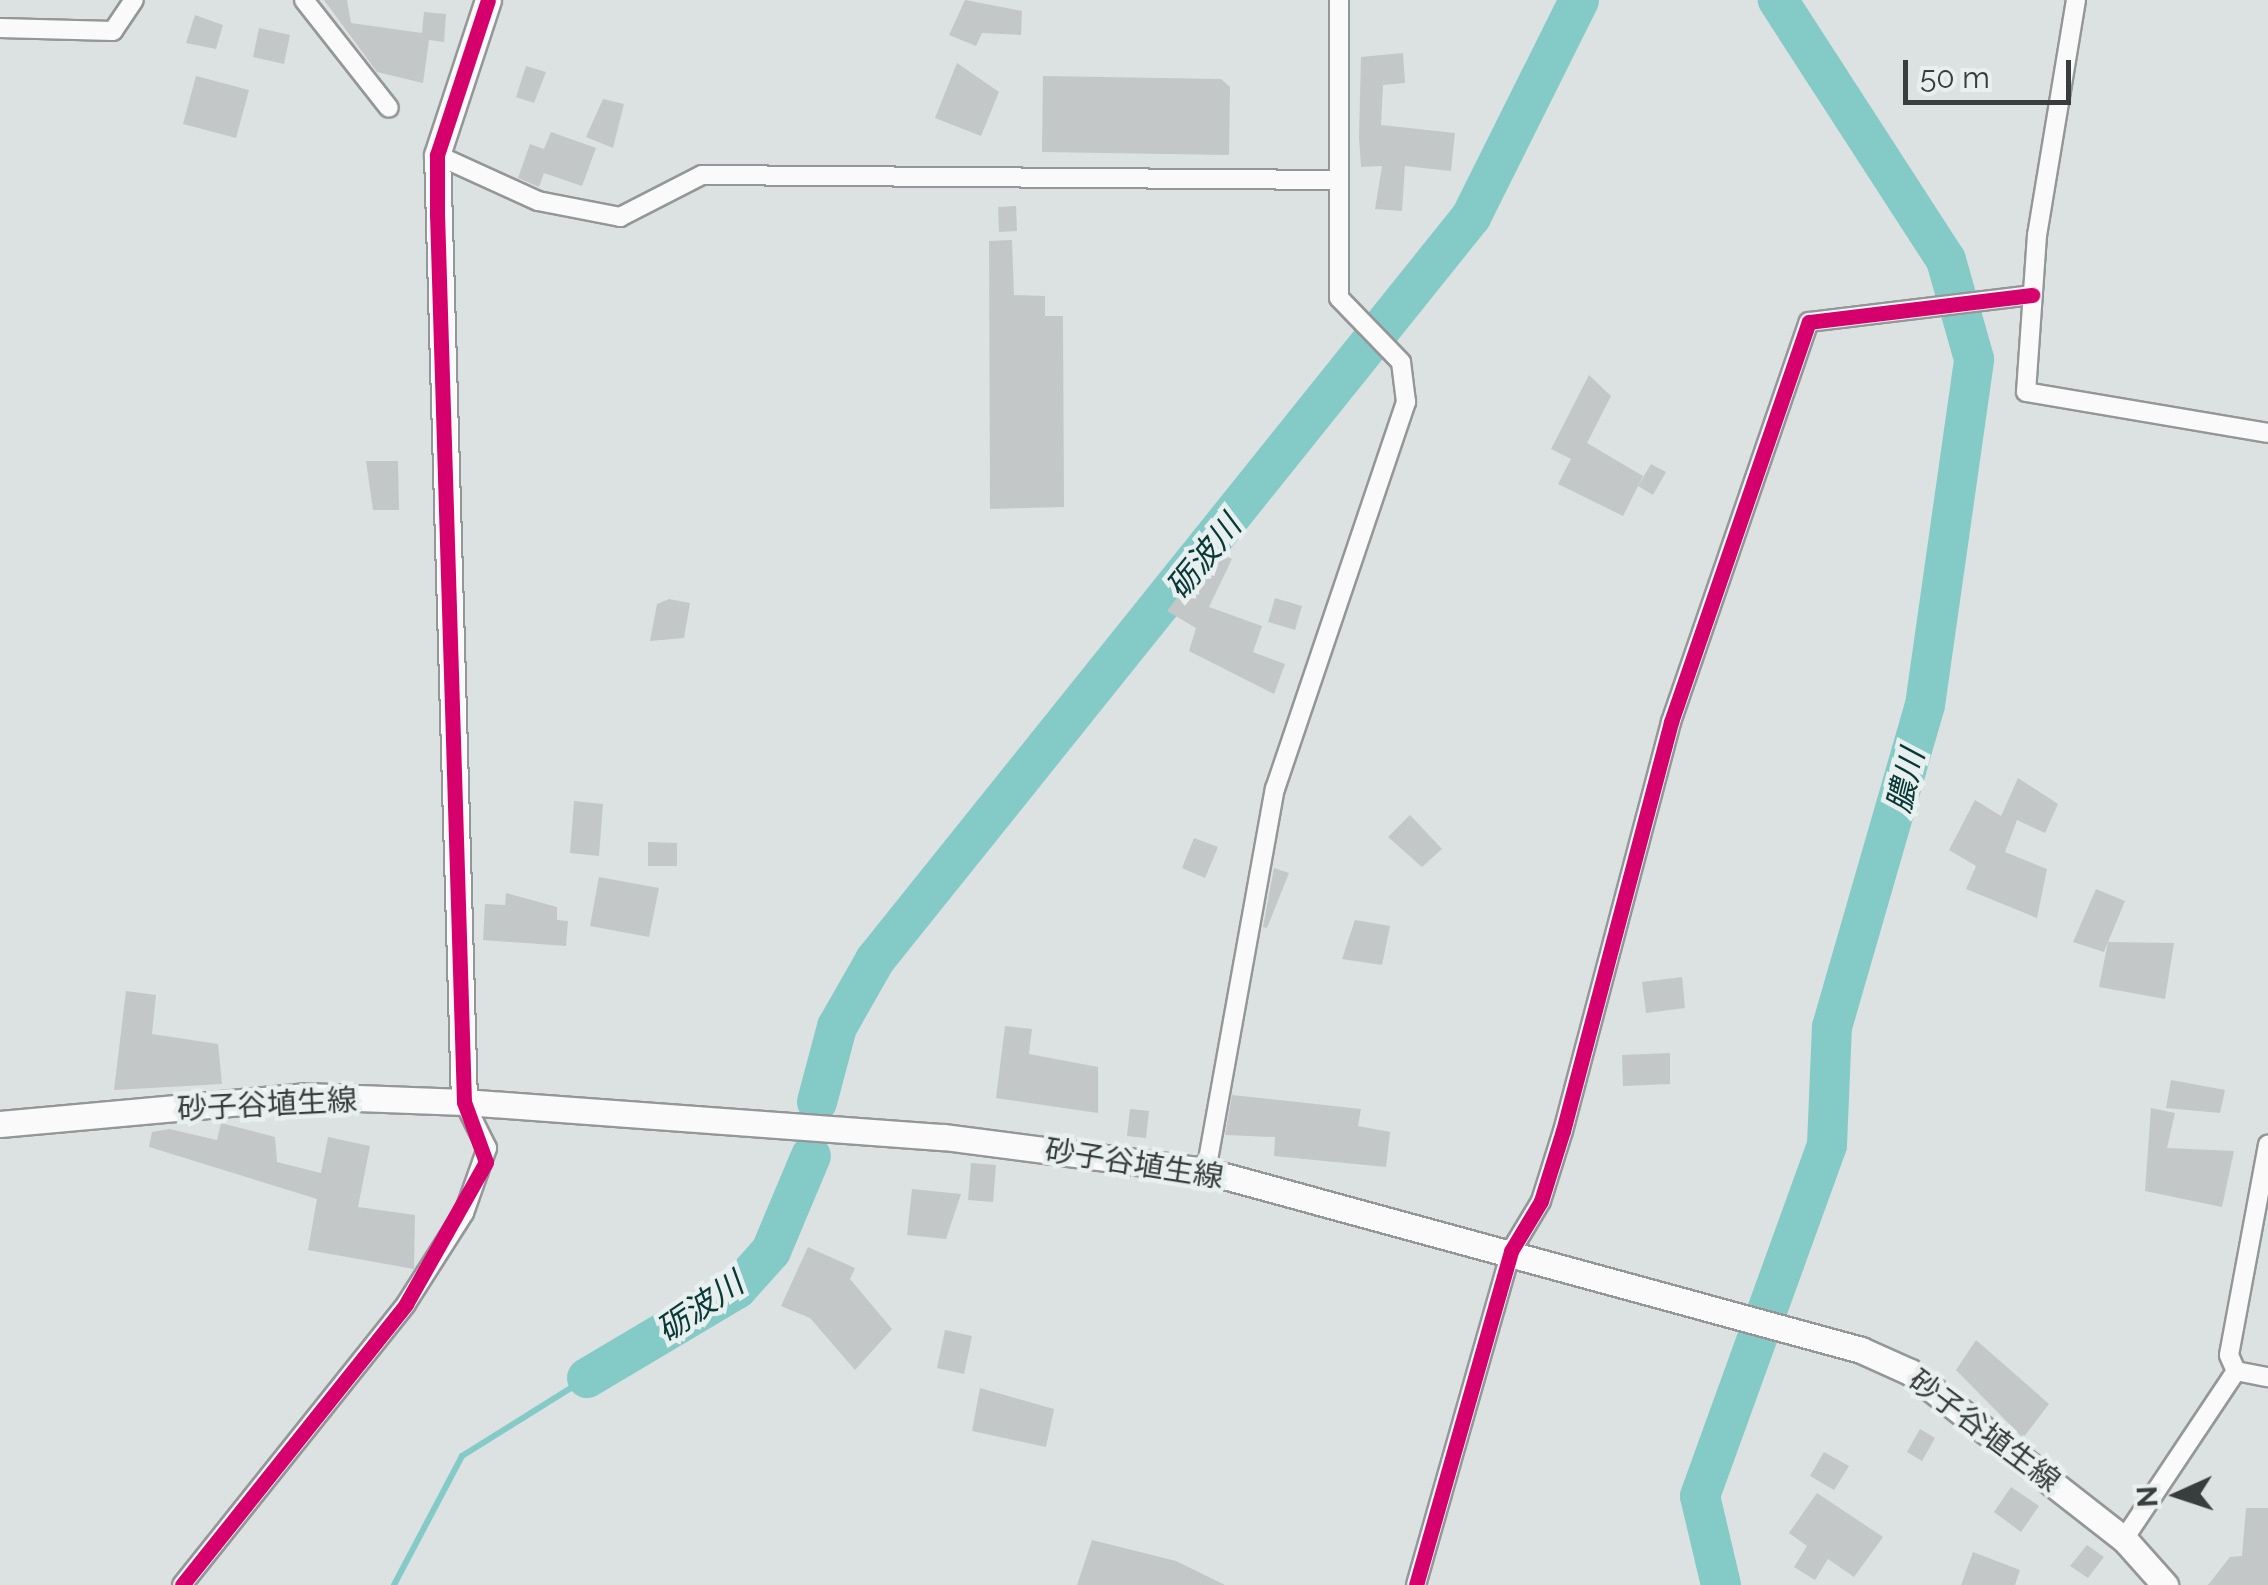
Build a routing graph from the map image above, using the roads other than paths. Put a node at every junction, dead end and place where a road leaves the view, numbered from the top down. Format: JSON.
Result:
{"nodes":[{"id":1,"x":134,"y":0,"type":"edge"},
{"id":2,"x":304,"y":0,"type":"edge"},
{"id":3,"x":488,"y":0,"type":"edge"},
{"id":4,"x":1339,"y":0,"type":"edge"},
{"id":5,"x":2076,"y":0,"type":"edge"},
{"id":6,"x":0,"y":28,"type":"edge"},
{"id":7,"x":389,"y":108,"type":"dead end"},
{"id":8,"x":437,"y":155,"type":"junction"},
{"id":9,"x":1336,"y":180,"type":"junction"},
{"id":10,"x":2028,"y":296,"type":"junction"},
{"id":11,"x":2268,"y":433,"type":"edge"},
{"id":12,"x":464,"y":1102,"type":"junction"},
{"id":13,"x":0,"y":1124,"type":"edge"},
{"id":14,"x":2268,"y":1145,"type":"edge"},
{"id":15,"x":1206,"y":1172,"type":"junction"},
{"id":16,"x":1512,"y":1250,"type":"junction"},
{"id":17,"x":2236,"y":1371,"type":"junction"},
{"id":18,"x":2268,"y":1377,"type":"edge"},
{"id":19,"x":2124,"y":1539,"type":"junction"},
{"id":20,"x":182,"y":1585,"type":"edge"},
{"id":21,"x":1416,"y":1585,"type":"edge"},
{"id":22,"x":2165,"y":1585,"type":"edge"}],
"edges":[{"from":1,"to":6,"type":"street"},
{"from":2,"to":7,"type":"street"},
{"from":3,"to":8,"type":"main road"},
{"from":4,"to":9,"type":"street"},
{"from":5,"to":10,"type":"street"},
{"from":8,"to":9,"type":"street"},
{"from":8,"to":12,"type":"main road"},
{"from":9,"to":15,"type":"street"},
{"from":10,"to":11,"type":"street"},
{"from":10,"to":16,"type":"street"},
{"from":12,"to":13,"type":"main road","name":"砂子谷埴生線"},
{"from":12,"to":15,"type":"main road","name":"砂子谷埴生線"},
{"from":12,"to":20,"type":"street"},
{"from":14,"to":17,"type":"street"},
{"from":15,"to":16,"type":"main road","name":"砂子谷埴生線"},
{"from":16,"to":19,"type":"main road","name":"砂子谷埴生線"},
{"from":16,"to":21,"type":"street"},
{"from":17,"to":18,"type":"street"},
{"from":17,"to":19,"type":"street"},
{"from":19,"to":22,"type":"main road","name":"砂子谷埴生線"}]}
